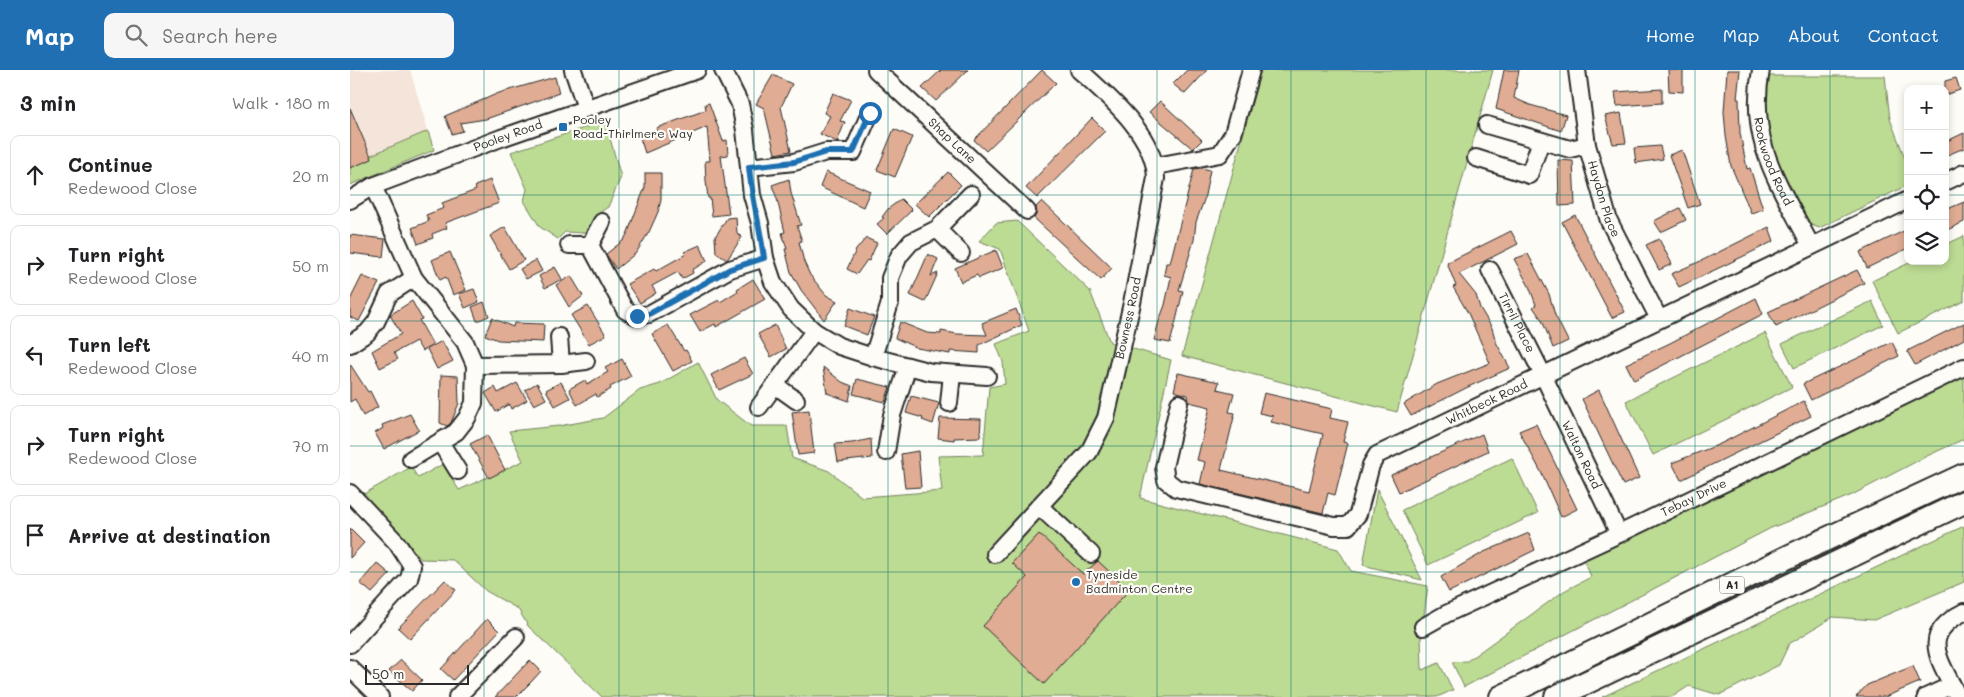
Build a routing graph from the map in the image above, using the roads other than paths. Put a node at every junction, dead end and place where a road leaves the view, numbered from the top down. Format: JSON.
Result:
{"nodes":[{"id":1,"x":573,"y":70,"type":"edge"},
{"id":2,"x":697,"y":70,"type":"edge"},
{"id":3,"x":723,"y":70,"type":"edge"},
{"id":4,"x":876,"y":70,"type":"edge"},
{"id":5,"x":1251,"y":70,"type":"edge"},
{"id":6,"x":1577,"y":70,"type":"edge"},
{"id":7,"x":1761,"y":70,"type":"edge"},
{"id":8,"x":1090,"y":74,"type":"edge"},
{"id":9,"x":586,"y":108,"type":"junction"},
{"id":10,"x":870,"y":113,"type":"dead end"},
{"id":11,"x":1487,"y":125,"type":"dead end"},
{"id":12,"x":1541,"y":140,"type":"junction"},
{"id":13,"x":1587,"y":145,"type":"junction"},
{"id":14,"x":1476,"y":158,"type":"dead end"},
{"id":15,"x":1156,"y":166,"type":"junction"},
{"id":16,"x":749,"y":167,"type":"junction"},
{"id":17,"x":1964,"y":173,"type":"edge"},
{"id":18,"x":1949,"y":180,"type":"edge"},
{"id":19,"x":374,"y":186,"type":"junction"},
{"id":20,"x":971,"y":194,"type":"dead end"},
{"id":21,"x":350,"y":200,"type":"edge"},
{"id":22,"x":1904,"y":202,"type":"edge"},
{"id":23,"x":1027,"y":211,"type":"dead end"},
{"id":24,"x":602,"y":222,"type":"dead end"},
{"id":25,"x":937,"y":229,"type":"junction"},
{"id":26,"x":569,"y":245,"type":"dead end"},
{"id":27,"x":590,"y":245,"type":"junction"},
{"id":28,"x":1811,"y":246,"type":"junction"},
{"id":29,"x":961,"y":253,"type":"dead end"},
{"id":30,"x":764,"y":258,"type":"junction"},
{"id":31,"x":1490,"y":270,"type":"dead end"},
{"id":32,"x":414,"y":278,"type":"junction"},
{"id":33,"x":1659,"y":319,"type":"junction"},
{"id":34,"x":814,"y":331,"type":"junction"},
{"id":35,"x":559,"y":337,"type":"dead end"},
{"id":36,"x":350,"y":344,"type":"edge"},
{"id":37,"x":873,"y":357,"type":"junction"},
{"id":38,"x":586,"y":361,"type":"dead end"},
{"id":39,"x":561,"y":364,"type":"junction"},
{"id":40,"x":475,"y":365,"type":"junction"},
{"id":41,"x":908,"y":366,"type":"junction"},
{"id":42,"x":1964,"y":367,"type":"edge"},
{"id":43,"x":952,"y":374,"type":"junction"},
{"id":44,"x":1542,"y":375,"type":"junction"},
{"id":45,"x":987,"y":376,"type":"dead end"},
{"id":46,"x":775,"y":385,"type":"junction"},
{"id":47,"x":796,"y":400,"type":"dead end"},
{"id":48,"x":949,"y":403,"type":"dead end"},
{"id":49,"x":1179,"y":403,"type":"dead end"},
{"id":50,"x":758,"y":407,"type":"dead end"},
{"id":51,"x":440,"y":442,"type":"junction"},
{"id":52,"x":886,"y":452,"type":"dead end"},
{"id":53,"x":411,"y":460,"type":"dead end"},
{"id":54,"x":458,"y":471,"type":"dead end"},
{"id":55,"x":1964,"y":475,"type":"edge"},
{"id":56,"x":350,"y":492,"type":"edge"},
{"id":57,"x":1964,"y":502,"type":"edge"},
{"id":58,"x":1040,"y":506,"type":"junction"},
{"id":59,"x":1619,"y":534,"type":"junction"},
{"id":60,"x":995,"y":554,"type":"dead end"},
{"id":61,"x":1091,"y":554,"type":"dead end"},
{"id":62,"x":1964,"y":612,"type":"edge"},
{"id":63,"x":1424,"y":627,"type":"dead end"},
{"id":64,"x":516,"y":637,"type":"dead end"},
{"id":65,"x":350,"y":644,"type":"edge"},
{"id":66,"x":350,"y":668,"type":"edge"},
{"id":67,"x":1955,"y":691,"type":"edge"},
{"id":68,"x":380,"y":697,"type":"edge"},
{"id":69,"x":457,"y":697,"type":"edge"},
{"id":70,"x":1501,"y":697,"type":"edge"},
{"id":71,"x":1556,"y":697,"type":"edge"},
{"id":72,"x":1926,"y":697,"type":"edge"}],
"edges":[{"from":1,"to":9,"type":"street"},
{"from":2,"to":9,"type":"street","name":"Pooley Road"},
{"from":3,"to":16,"type":"street"},
{"from":4,"to":23,"type":"street","name":"Shap Lane"},
{"from":5,"to":15,"type":"street"},
{"from":6,"to":13,"type":"street","name":"Haydon Place"},
{"from":7,"to":28,"type":"street","name":"Rookwood Road"},
{"from":8,"to":15,"type":"street"},
{"from":9,"to":19,"type":"street","name":"Pooley Road"},
{"from":10,"to":16,"type":"street"},
{"from":11,"to":12,"type":"street"},
{"from":12,"to":13,"type":"street"},
{"from":12,"to":14,"type":"street"},
{"from":13,"to":33,"type":"street","name":"Haydon Place"},
{"from":15,"to":58,"type":"street","name":"Bowness Road"},
{"from":16,"to":30,"type":"street"},
{"from":17,"to":18,"type":"street"},
{"from":19,"to":21,"type":"street","name":"Pooley Road"},
{"from":19,"to":32,"type":"street"},
{"from":20,"to":25,"type":"street"},
{"from":22,"to":28,"type":"street","name":"Whitbeck Road"},
{"from":24,"to":27,"type":"street"},
{"from":25,"to":29,"type":"street"},
{"from":25,"to":37,"type":"street"},
{"from":26,"to":27,"type":"street"},
{"from":27,"to":30,"type":"street"},
{"from":28,"to":33,"type":"street","name":"Whitbeck Road"},
{"from":30,"to":34,"type":"street"},
{"from":31,"to":44,"type":"street","name":"Tirril Place"},
{"from":32,"to":36,"type":"street"},
{"from":32,"to":40,"type":"street"},
{"from":33,"to":44,"type":"street","name":"Whitbeck Road"},
{"from":34,"to":37,"type":"street"},
{"from":34,"to":46,"type":"street"},
{"from":35,"to":39,"type":"street"},
{"from":37,"to":41,"type":"street"},
{"from":38,"to":39,"type":"street"},
{"from":39,"to":40,"type":"street"},
{"from":40,"to":51,"type":"street"},
{"from":41,"to":43,"type":"street"},
{"from":41,"to":52,"type":"street"},
{"from":42,"to":59,"type":"street","name":"Tebay Drive"},
{"from":43,"to":45,"type":"street"},
{"from":43,"to":48,"type":"street"},
{"from":44,"to":49,"type":"street","name":"Whitbeck Road"},
{"from":44,"to":59,"type":"street","name":"Walton Road"},
{"from":46,"to":47,"type":"street"},
{"from":46,"to":50,"type":"street"},
{"from":51,"to":53,"type":"street"},
{"from":51,"to":54,"type":"street"},
{"from":55,"to":70,"type":"highway","number":"A1"},
{"from":56,"to":65,"type":"street"},
{"from":57,"to":71,"type":"highway","number":"A1"},
{"from":58,"to":60,"type":"street","name":"Bowness Road"},
{"from":58,"to":61,"type":"street"},
{"from":59,"to":63,"type":"street","name":"Tebay Drive"},
{"from":62,"to":67,"type":"street"},
{"from":64,"to":69,"type":"street"},
{"from":66,"to":68,"type":"street"},
{"from":67,"to":72,"type":"street"}]}
